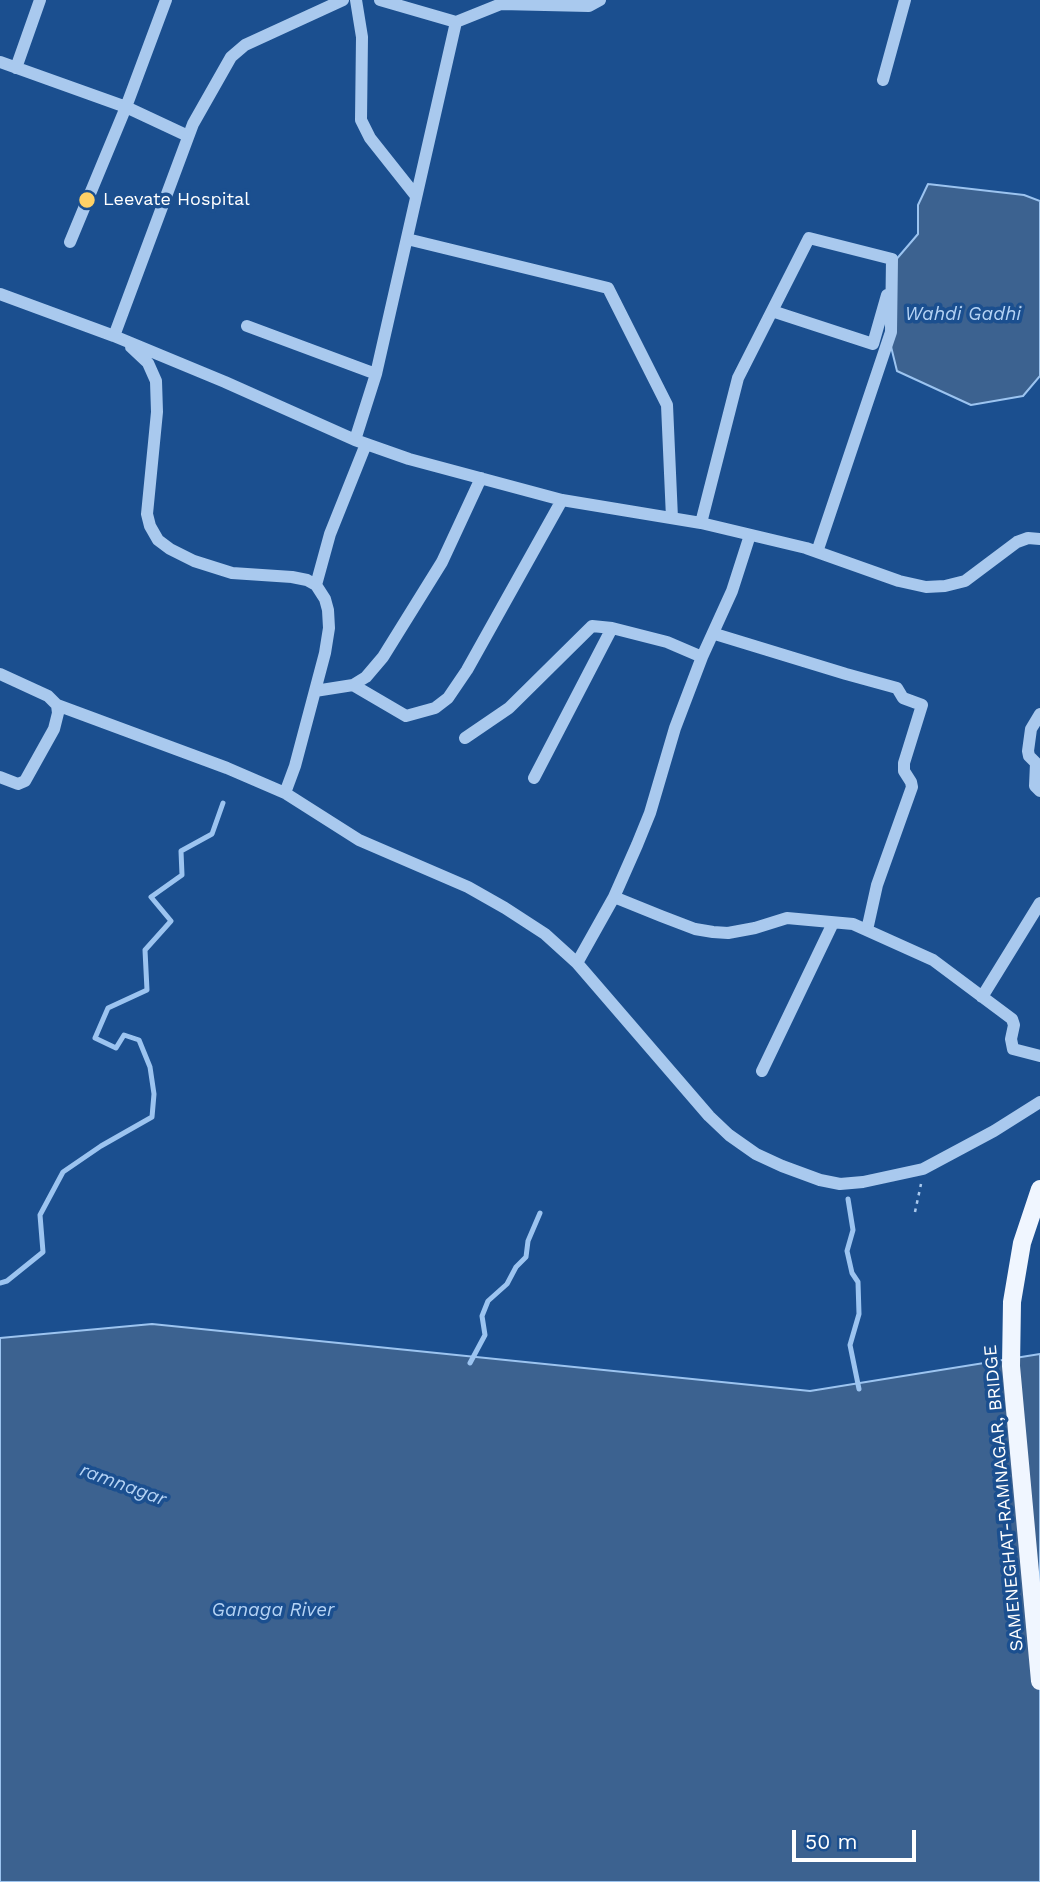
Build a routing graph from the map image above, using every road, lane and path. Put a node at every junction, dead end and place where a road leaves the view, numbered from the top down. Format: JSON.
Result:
{"nodes":[{"id":1,"x":40,"y":0,"type":"edge"},
{"id":2,"x":343,"y":0,"type":"edge"},
{"id":3,"x":356,"y":0,"type":"edge"},
{"id":4,"x":380,"y":0,"type":"edge"},
{"id":5,"x":600,"y":0,"type":"edge"},
{"id":6,"x":905,"y":0,"type":"edge"},
{"id":7,"x":164,"y":1,"type":"edge"},
{"id":8,"x":502,"y":2,"type":"edge"},
{"id":9,"x":568,"y":3,"type":"edge"},
{"id":10,"x":456,"y":22,"type":"junction"},
{"id":11,"x":0,"y":62,"type":"edge"},
{"id":12,"x":16,"y":68,"type":"junction"},
{"id":13,"x":883,"y":80,"type":"dead end"},
{"id":14,"x":127,"y":107,"type":"junction"},
{"id":15,"x":188,"y":136,"type":"junction"},
{"id":16,"x":416,"y":196,"type":"junction"},
{"id":17,"x":407,"y":239,"type":"junction"},
{"id":18,"x":70,"y":242,"type":"dead end"},
{"id":19,"x":892,"y":279,"type":"junction"},
{"id":20,"x":0,"y":294,"type":"edge"},
{"id":21,"x":772,"y":311,"type":"junction"},
{"id":22,"x":247,"y":326,"type":"dead end"},
{"id":23,"x":114,"y":336,"type":"junction"},
{"id":24,"x":126,"y":342,"type":"junction"},
{"id":25,"x":376,"y":374,"type":"junction"},
{"id":26,"x":361,"y":442,"type":"junction"},
{"id":27,"x":481,"y":478,"type":"junction"},
{"id":28,"x":562,"y":500,"type":"junction"},
{"id":29,"x":672,"y":518,"type":"junction"},
{"id":30,"x":701,"y":523,"type":"junction"},
{"id":31,"x":750,"y":535,"type":"junction"},
{"id":32,"x":1040,"y":539,"type":"edge"},
{"id":33,"x":817,"y":552,"type":"junction"},
{"id":34,"x":316,"y":585,"type":"junction"},
{"id":35,"x":612,"y":628,"type":"junction"},
{"id":36,"x":715,"y":634,"type":"junction"},
{"id":37,"x":702,"y":657,"type":"junction"},
{"id":38,"x":0,"y":674,"type":"edge"},
{"id":39,"x":353,"y":685,"type":"junction"},
{"id":40,"x":315,"y":691,"type":"junction"},
{"id":41,"x":57,"y":705,"type":"junction"},
{"id":42,"x":1040,"y":714,"type":"edge"},
{"id":43,"x":465,"y":738,"type":"dead end"},
{"id":44,"x":0,"y":777,"type":"edge"},
{"id":45,"x":534,"y":778,"type":"dead end"},
{"id":46,"x":1040,"y":791,"type":"edge"},
{"id":47,"x":285,"y":793,"type":"junction"},
{"id":48,"x":614,"y":897,"type":"junction"},
{"id":49,"x":1040,"y":903,"type":"edge"},
{"id":50,"x":834,"y":923,"type":"junction"},
{"id":51,"x":867,"y":930,"type":"junction"},
{"id":52,"x":577,"y":963,"type":"junction"},
{"id":53,"x":982,"y":997,"type":"junction"},
{"id":54,"x":1040,"y":1056,"type":"edge"},
{"id":55,"x":762,"y":1071,"type":"dead end"},
{"id":56,"x":1040,"y":1102,"type":"edge"},
{"id":57,"x":923,"y":1169,"type":"junction"},
{"id":58,"x":1040,"y":1189,"type":"edge"},
{"id":59,"x":915,"y":1212,"type":"dead end"},
{"id":60,"x":1040,"y":1681,"type":"edge"}],
"edges":[{"from":1,"to":12,"type":"street"},
{"from":2,"to":15,"type":"street"},
{"from":3,"to":16,"type":"street"},
{"from":4,"to":10,"type":"street"},
{"from":5,"to":9,"type":"street"},
{"from":6,"to":13,"type":"street"},
{"from":7,"to":14,"type":"street"},
{"from":8,"to":9,"type":"street"},
{"from":8,"to":10,"type":"street"},
{"from":10,"to":16,"type":"street"},
{"from":11,"to":12,"type":"street"},
{"from":12,"to":14,"type":"street"},
{"from":14,"to":15,"type":"street"},
{"from":14,"to":18,"type":"street"},
{"from":15,"to":23,"type":"street"},
{"from":16,"to":17,"type":"street"},
{"from":17,"to":25,"type":"street"},
{"from":17,"to":29,"type":"street"},
{"from":19,"to":21,"type":"street"},
{"from":19,"to":21,"type":"street"},
{"from":19,"to":33,"type":"street"},
{"from":20,"to":23,"type":"street"},
{"from":21,"to":30,"type":"street"},
{"from":22,"to":25,"type":"street"},
{"from":23,"to":24,"type":"street"},
{"from":24,"to":26,"type":"street"},
{"from":24,"to":34,"type":"street"},
{"from":25,"to":26,"type":"street"},
{"from":26,"to":27,"type":"street"},
{"from":26,"to":34,"type":"street"},
{"from":27,"to":28,"type":"street"},
{"from":27,"to":39,"type":"street"},
{"from":28,"to":29,"type":"street"},
{"from":28,"to":39,"type":"street"},
{"from":29,"to":30,"type":"street"},
{"from":30,"to":31,"type":"street"},
{"from":31,"to":33,"type":"street"},
{"from":31,"to":36,"type":"street"},
{"from":32,"to":33,"type":"street"},
{"from":34,"to":40,"type":"street"},
{"from":35,"to":37,"type":"street"},
{"from":35,"to":43,"type":"street"},
{"from":35,"to":45,"type":"street"},
{"from":36,"to":37,"type":"street"},
{"from":36,"to":51,"type":"street"},
{"from":37,"to":48,"type":"street"},
{"from":38,"to":41,"type":"street"},
{"from":39,"to":40,"type":"street"},
{"from":40,"to":47,"type":"street"},
{"from":41,"to":44,"type":"street"},
{"from":41,"to":47,"type":"street"},
{"from":42,"to":46,"type":"street"},
{"from":47,"to":52,"type":"street"},
{"from":48,"to":50,"type":"street"},
{"from":48,"to":52,"type":"street"},
{"from":49,"to":53,"type":"street"},
{"from":50,"to":51,"type":"street"},
{"from":50,"to":55,"type":"street"},
{"from":51,"to":53,"type":"street"},
{"from":52,"to":57,"type":"street"},
{"from":53,"to":54,"type":"street"},
{"from":56,"to":57,"type":"street"},
{"from":57,"to":59,"type":"path"},
{"from":58,"to":60,"type":"main road","name":"SAMENEGHAT-RAMNAGAR, BRIDGE"}]}
